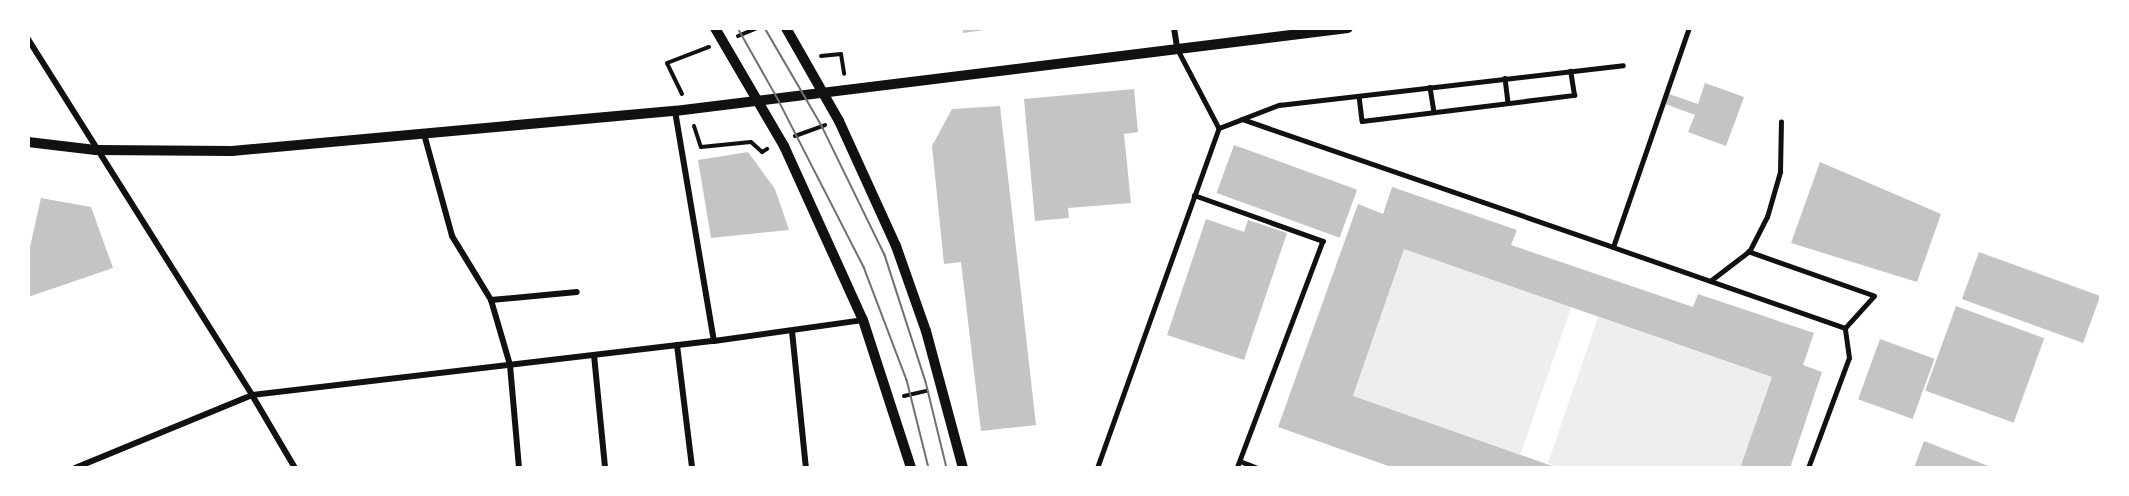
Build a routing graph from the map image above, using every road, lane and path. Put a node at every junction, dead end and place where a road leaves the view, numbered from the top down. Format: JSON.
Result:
{"nodes":[{"id":1,"x":715,"y":28,"type":"edge"},
{"id":2,"x":786,"y":28,"type":"edge"},
{"id":3,"x":1174,"y":28,"type":"edge"},
{"id":4,"x":1348,"y":28,"type":"edge"},
{"id":5,"x":1689,"y":28,"type":"edge"},
{"id":6,"x":28,"y":39,"type":"edge"},
{"id":7,"x":1177,"y":48,"type":"junction"},
{"id":8,"x":1623,"y":65,"type":"dead end"},
{"id":9,"x":1570,"y":71,"type":"junction"},
{"id":10,"x":1505,"y":78,"type":"junction"},
{"id":11,"x":1430,"y":87,"type":"junction"},
{"id":12,"x":823,"y":93,"type":"junction"},
{"id":13,"x":1359,"y":96,"type":"junction"},
{"id":14,"x":759,"y":101,"type":"junction"},
{"id":15,"x":1508,"y":103,"type":"junction"},
{"id":16,"x":675,"y":111,"type":"junction"},
{"id":17,"x":1434,"y":112,"type":"junction"},
{"id":18,"x":1242,"y":119,"type":"junction"},
{"id":19,"x":1781,"y":122,"type":"dead end"},
{"id":20,"x":1219,"y":128,"type":"junction"},
{"id":21,"x":424,"y":134,"type":"junction"},
{"id":22,"x":28,"y":142,"type":"edge"},
{"id":23,"x":96,"y":150,"type":"junction"},
{"id":24,"x":1194,"y":195,"type":"junction"},
{"id":25,"x":1613,"y":247,"type":"junction"},
{"id":26,"x":1749,"y":252,"type":"junction"},
{"id":27,"x":1711,"y":281,"type":"junction"},
{"id":28,"x":578,"y":292,"type":"dead end"},
{"id":29,"x":491,"y":300,"type":"junction"},
{"id":30,"x":863,"y":320,"type":"junction"},
{"id":31,"x":1845,"y":328,"type":"junction"},
{"id":32,"x":792,"y":331,"type":"junction"},
{"id":33,"x":714,"y":341,"type":"junction"},
{"id":34,"x":677,"y":345,"type":"junction"},
{"id":35,"x":594,"y":355,"type":"junction"},
{"id":36,"x":510,"y":365,"type":"junction"},
{"id":37,"x":252,"y":395,"type":"junction"},
{"id":38,"x":1240,"y":461,"type":"junction"},
{"id":39,"x":90,"y":465,"type":"edge"},
{"id":40,"x":75,"y":468,"type":"edge"},
{"id":41,"x":295,"y":468,"type":"edge"},
{"id":42,"x":519,"y":468,"type":"edge"},
{"id":43,"x":605,"y":468,"type":"edge"},
{"id":44,"x":692,"y":468,"type":"edge"},
{"id":45,"x":806,"y":468,"type":"edge"},
{"id":46,"x":911,"y":468,"type":"edge"},
{"id":47,"x":963,"y":468,"type":"edge"},
{"id":48,"x":1097,"y":468,"type":"edge"},
{"id":49,"x":1238,"y":468,"type":"edge"},
{"id":50,"x":1257,"y":468,"type":"edge"},
{"id":51,"x":1808,"y":468,"type":"edge"}],
"edges":[{"from":1,"to":14,"type":"street"},
{"from":2,"to":12,"type":"street"},
{"from":3,"to":7,"type":"street"},
{"from":4,"to":7,"type":"street"},
{"from":5,"to":25,"type":"lane"},
{"from":6,"to":23,"type":"street"},
{"from":7,"to":12,"type":"street"},
{"from":7,"to":20,"type":"lane"},
{"from":8,"to":9,"type":"lane"},
{"from":9,"to":10,"type":"lane"},
{"from":9,"to":15,"type":"lane"},
{"from":10,"to":11,"type":"lane"},
{"from":10,"to":15,"type":"lane"},
{"from":11,"to":13,"type":"lane"},
{"from":11,"to":17,"type":"lane"},
{"from":12,"to":14,"type":"street"},
{"from":12,"to":47,"type":"street"},
{"from":13,"to":17,"type":"lane"},
{"from":13,"to":18,"type":"lane"},
{"from":14,"to":16,"type":"street"},
{"from":14,"to":30,"type":"street"},
{"from":15,"to":17,"type":"lane"},
{"from":16,"to":21,"type":"street"},
{"from":16,"to":33,"type":"street"},
{"from":18,"to":20,"type":"lane"},
{"from":18,"to":25,"type":"lane"},
{"from":19,"to":26,"type":"lane"},
{"from":20,"to":24,"type":"lane"},
{"from":21,"to":23,"type":"street"},
{"from":21,"to":29,"type":"street"},
{"from":22,"to":23,"type":"street"},
{"from":23,"to":37,"type":"street"},
{"from":24,"to":38,"type":"lane"},
{"from":24,"to":48,"type":"lane"},
{"from":25,"to":27,"type":"lane"},
{"from":26,"to":27,"type":"lane"},
{"from":26,"to":31,"type":"lane"},
{"from":27,"to":31,"type":"lane"},
{"from":28,"to":29,"type":"street"},
{"from":29,"to":36,"type":"street"},
{"from":30,"to":32,"type":"street"},
{"from":30,"to":46,"type":"street"},
{"from":31,"to":51,"type":"lane"},
{"from":32,"to":33,"type":"street"},
{"from":32,"to":45,"type":"street"},
{"from":33,"to":34,"type":"street"},
{"from":34,"to":35,"type":"street"},
{"from":34,"to":44,"type":"street"},
{"from":35,"to":36,"type":"street"},
{"from":35,"to":43,"type":"street"},
{"from":36,"to":37,"type":"street"},
{"from":36,"to":42,"type":"street"},
{"from":37,"to":39,"type":"street"},
{"from":37,"to":41,"type":"street"},
{"from":38,"to":49,"type":"lane"},
{"from":38,"to":50,"type":"lane"},
{"from":39,"to":40,"type":"street"}]}
